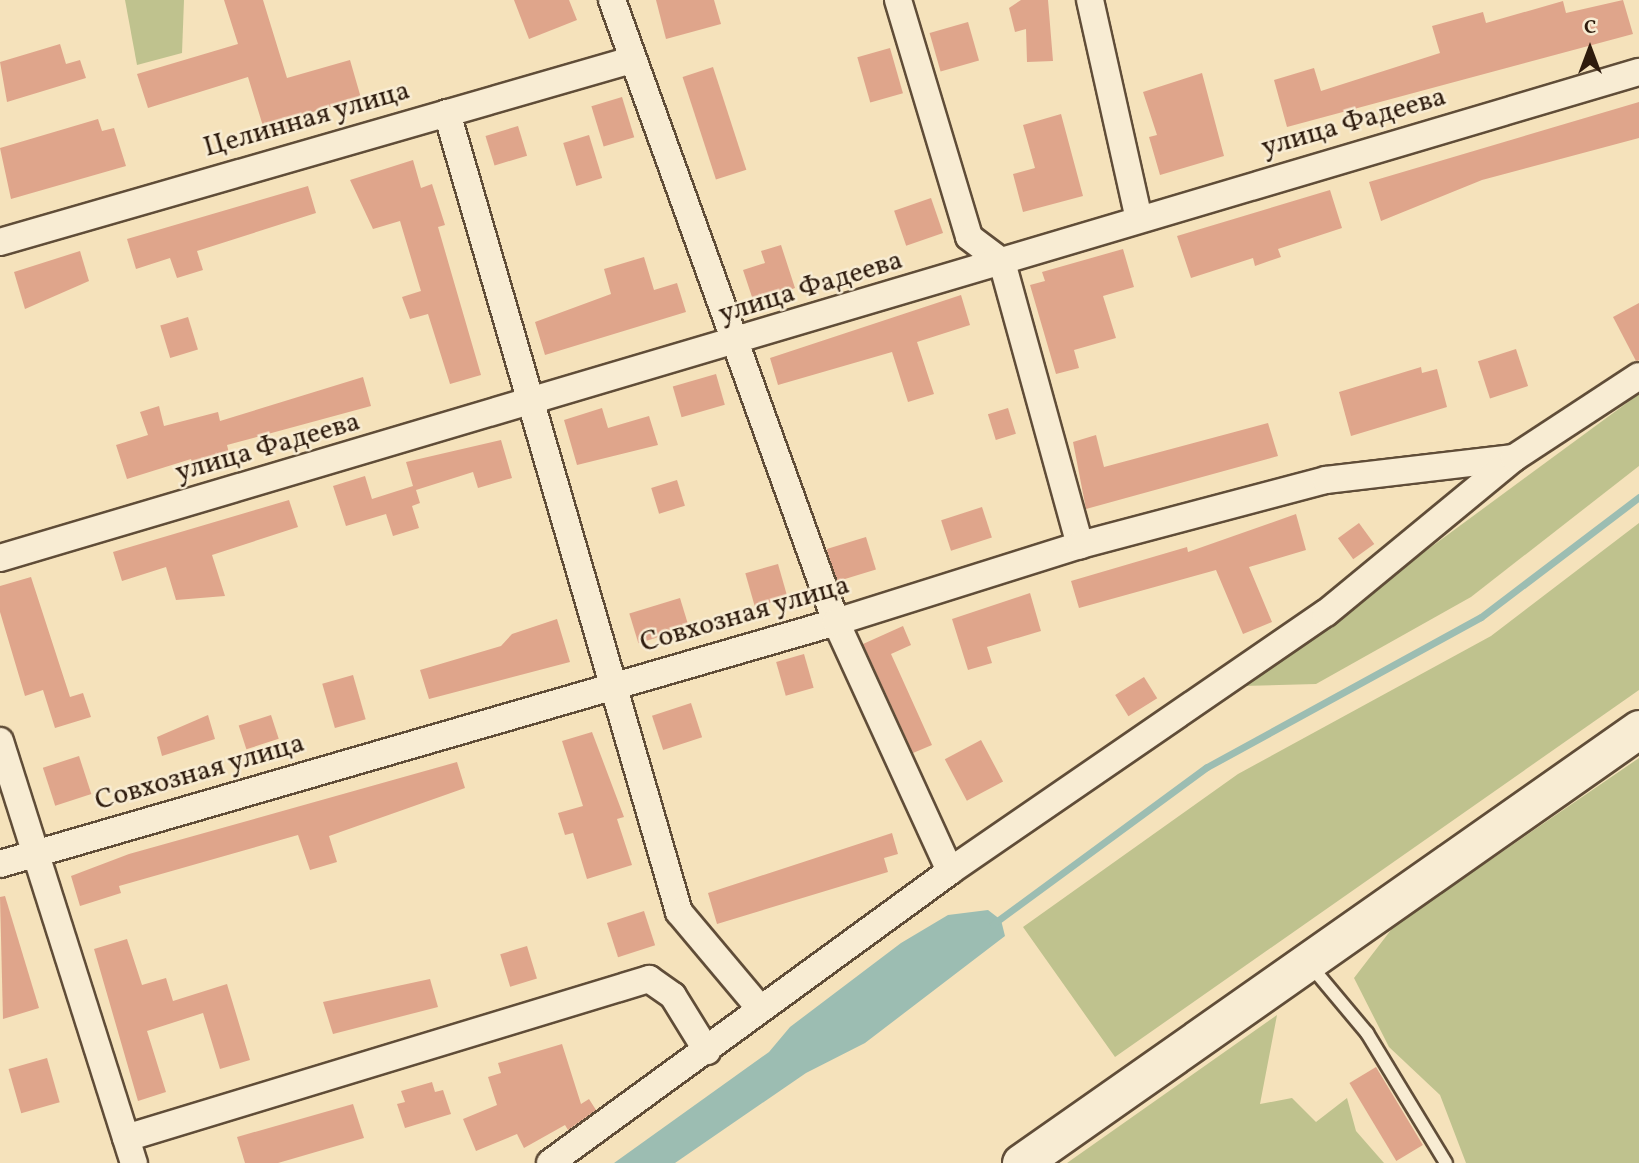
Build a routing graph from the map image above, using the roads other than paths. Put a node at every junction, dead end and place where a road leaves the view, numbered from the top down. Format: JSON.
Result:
{"nodes":[{"id":1,"x":612,"y":0,"type":"edge"},
{"id":2,"x":898,"y":0,"type":"edge"},
{"id":3,"x":1090,"y":0,"type":"edge"},
{"id":4,"x":632,"y":60,"type":"junction"},
{"id":5,"x":1639,"y":72,"type":"edge"},
{"id":6,"x":447,"y":113,"type":"junction"},
{"id":7,"x":1139,"y":219,"type":"junction"},
{"id":8,"x":0,"y":242,"type":"edge"},
{"id":9,"x":1002,"y":262,"type":"junction"},
{"id":10,"x":732,"y":346,"type":"junction"},
{"id":11,"x":1639,"y":376,"type":"edge"},
{"id":12,"x":533,"y":404,"type":"junction"},
{"id":13,"x":1514,"y":458,"type":"junction"},
{"id":14,"x":1080,"y":545,"type":"junction"},
{"id":15,"x":0,"y":558,"type":"edge"},
{"id":16,"x":836,"y":622,"type":"junction"},
{"id":17,"x":613,"y":687,"type":"junction"},
{"id":18,"x":1639,"y":729,"type":"edge"},
{"id":19,"x":0,"y":741,"type":"edge"},
{"id":20,"x":33,"y":855,"type":"junction"},
{"id":21,"x":0,"y":864,"type":"edge"},
{"id":22,"x":950,"y":871,"type":"junction"},
{"id":23,"x":1305,"y":960,"type":"junction"},
{"id":24,"x":758,"y":1006,"type":"junction"},
{"id":25,"x":707,"y":1051,"type":"junction"},
{"id":26,"x":126,"y":1138,"type":"junction"},
{"id":27,"x":134,"y":1163,"type":"edge"},
{"id":28,"x":550,"y":1163,"type":"edge"},
{"id":29,"x":1021,"y":1163,"type":"edge"},
{"id":30,"x":1446,"y":1163,"type":"edge"}],
"edges":[{"from":1,"to":4,"type":"street"},
{"from":2,"to":9,"type":"street"},
{"from":3,"to":7,"type":"street"},
{"from":4,"to":6,"type":"street","name":"Целинная улица"},
{"from":4,"to":10,"type":"street"},
{"from":5,"to":7,"type":"street","name":"улица Фадеева"},
{"from":6,"to":8,"type":"street","name":"Целинная улица"},
{"from":6,"to":12,"type":"street"},
{"from":7,"to":9,"type":"street","name":"улица Фадеева"},
{"from":9,"to":10,"type":"street","name":"улица Фадеева"},
{"from":9,"to":14,"type":"street"},
{"from":10,"to":12,"type":"street","name":"улица Фадеева"},
{"from":10,"to":16,"type":"street"},
{"from":11,"to":13,"type":"street"},
{"from":12,"to":15,"type":"street","name":"улица Фадеева"},
{"from":12,"to":17,"type":"street"},
{"from":13,"to":14,"type":"street","name":"Совхозная улица"},
{"from":13,"to":22,"type":"street"},
{"from":14,"to":16,"type":"street","name":"Совхозная улица"},
{"from":16,"to":17,"type":"street","name":"Совхозная улица"},
{"from":16,"to":22,"type":"street"},
{"from":17,"to":20,"type":"street","name":"Совхозная улица"},
{"from":17,"to":24,"type":"street"},
{"from":18,"to":23,"type":"main road"},
{"from":19,"to":20,"type":"street"},
{"from":20,"to":21,"type":"street","name":"Совхозная улица"},
{"from":20,"to":26,"type":"street"},
{"from":22,"to":24,"type":"street"},
{"from":23,"to":29,"type":"main road"},
{"from":23,"to":30,"type":"lane"},
{"from":24,"to":25,"type":"street"},
{"from":25,"to":26,"type":"street"},
{"from":25,"to":28,"type":"street"},
{"from":26,"to":27,"type":"street"}]}
